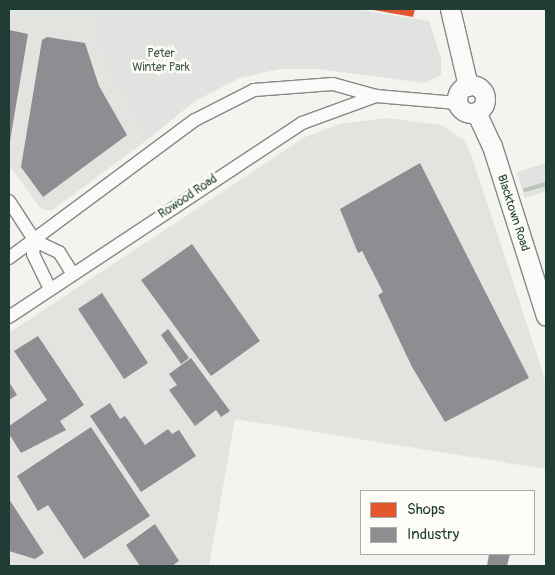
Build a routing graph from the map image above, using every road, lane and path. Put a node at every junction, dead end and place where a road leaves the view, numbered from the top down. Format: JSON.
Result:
{"nodes":[{"id":1,"x":450,"y":9,"type":"edge"},
{"id":2,"x":468,"y":86,"type":"junction"},
{"id":3,"x":376,"y":96,"type":"junction"},
{"id":4,"x":457,"y":103,"type":"junction"},
{"id":5,"x":476,"y":112,"type":"junction"},
{"id":6,"x":9,"y":201,"type":"edge"},
{"id":7,"x":35,"y":241,"type":"junction"},
{"id":8,"x":9,"y":258,"type":"edge"},
{"id":9,"x":74,"y":274,"type":"junction"},
{"id":10,"x":50,"y":289,"type":"junction"},
{"id":11,"x":9,"y":316,"type":"edge"},
{"id":12,"x":546,"y":316,"type":"edge"}],
"edges":[{"from":1,"to":2,"type":"main road"},
{"from":2,"to":4,"type":"main road"},
{"from":2,"to":5,"type":"main road"},
{"from":3,"to":4,"type":"street","name":"Rowood Road"},
{"from":3,"to":7,"type":"street","name":"Rowood Road"},
{"from":3,"to":9,"type":"street","name":"Rowood Road"},
{"from":4,"to":5,"type":"main road"},
{"from":5,"to":12,"type":"main road","name":"Blacktown Road"},
{"from":6,"to":7,"type":"street"},
{"from":7,"to":8,"type":"street","name":"Rowood Road"},
{"from":7,"to":9,"type":"street"},
{"from":7,"to":10,"type":"street"},
{"from":9,"to":10,"type":"street","name":"Rowood Road"},
{"from":10,"to":11,"type":"street","name":"Rowood Road"}]}
